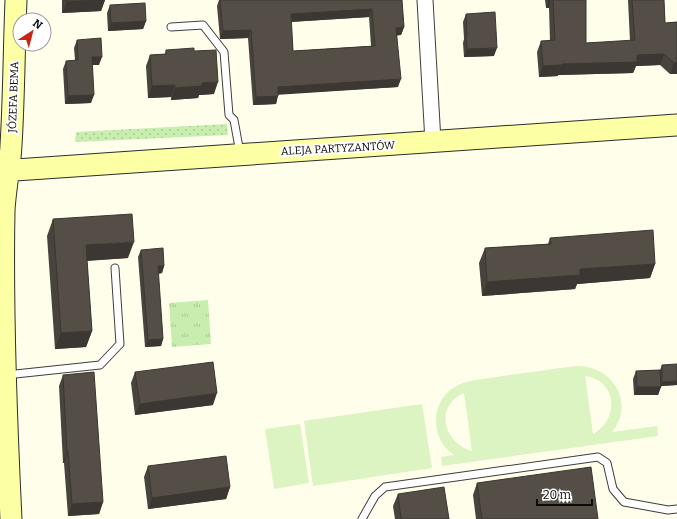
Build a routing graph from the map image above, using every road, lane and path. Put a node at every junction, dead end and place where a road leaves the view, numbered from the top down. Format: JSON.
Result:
{"nodes":[{"id":1,"x":16,"y":0,"type":"edge"},
{"id":2,"x":425,"y":0,"type":"edge"},
{"id":3,"x":171,"y":27,"type":"dead end"},
{"id":4,"x":677,"y":125,"type":"edge"},
{"id":5,"x":433,"y":142,"type":"junction"},
{"id":6,"x":240,"y":153,"type":"junction"},
{"id":7,"x":5,"y":170,"type":"edge"},
{"id":8,"x":115,"y":268,"type":"dead end"},
{"id":9,"x":4,"y":375,"type":"junction"},
{"id":10,"x":2,"y":401,"type":"edge"},
{"id":11,"x":677,"y":509,"type":"edge"},
{"id":12,"x":11,"y":519,"type":"edge"},
{"id":13,"x":362,"y":519,"type":"edge"}],
"edges":[{"from":1,"to":7,"type":"main road","name":"JÓZEFA BEMA"},
{"from":2,"to":5,"type":"street"},
{"from":3,"to":6,"type":"lane"},
{"from":4,"to":5,"type":"main road","name":"ALEJA PARTYZANTÓW"},
{"from":5,"to":6,"type":"main road","name":"ALEJA PARTYZANTÓW"},
{"from":6,"to":7,"type":"main road","name":"ALEJA PARTYZANTÓW"},
{"from":7,"to":9,"type":"main road","name":"JÓZEFA BEMA"},
{"from":8,"to":9,"type":"lane"},
{"from":9,"to":10,"type":"main road","name":"JÓZEFA BEMA"},
{"from":10,"to":12,"type":"main road","name":"JÓZEFA BEMA"},
{"from":11,"to":13,"type":"lane"}]}
